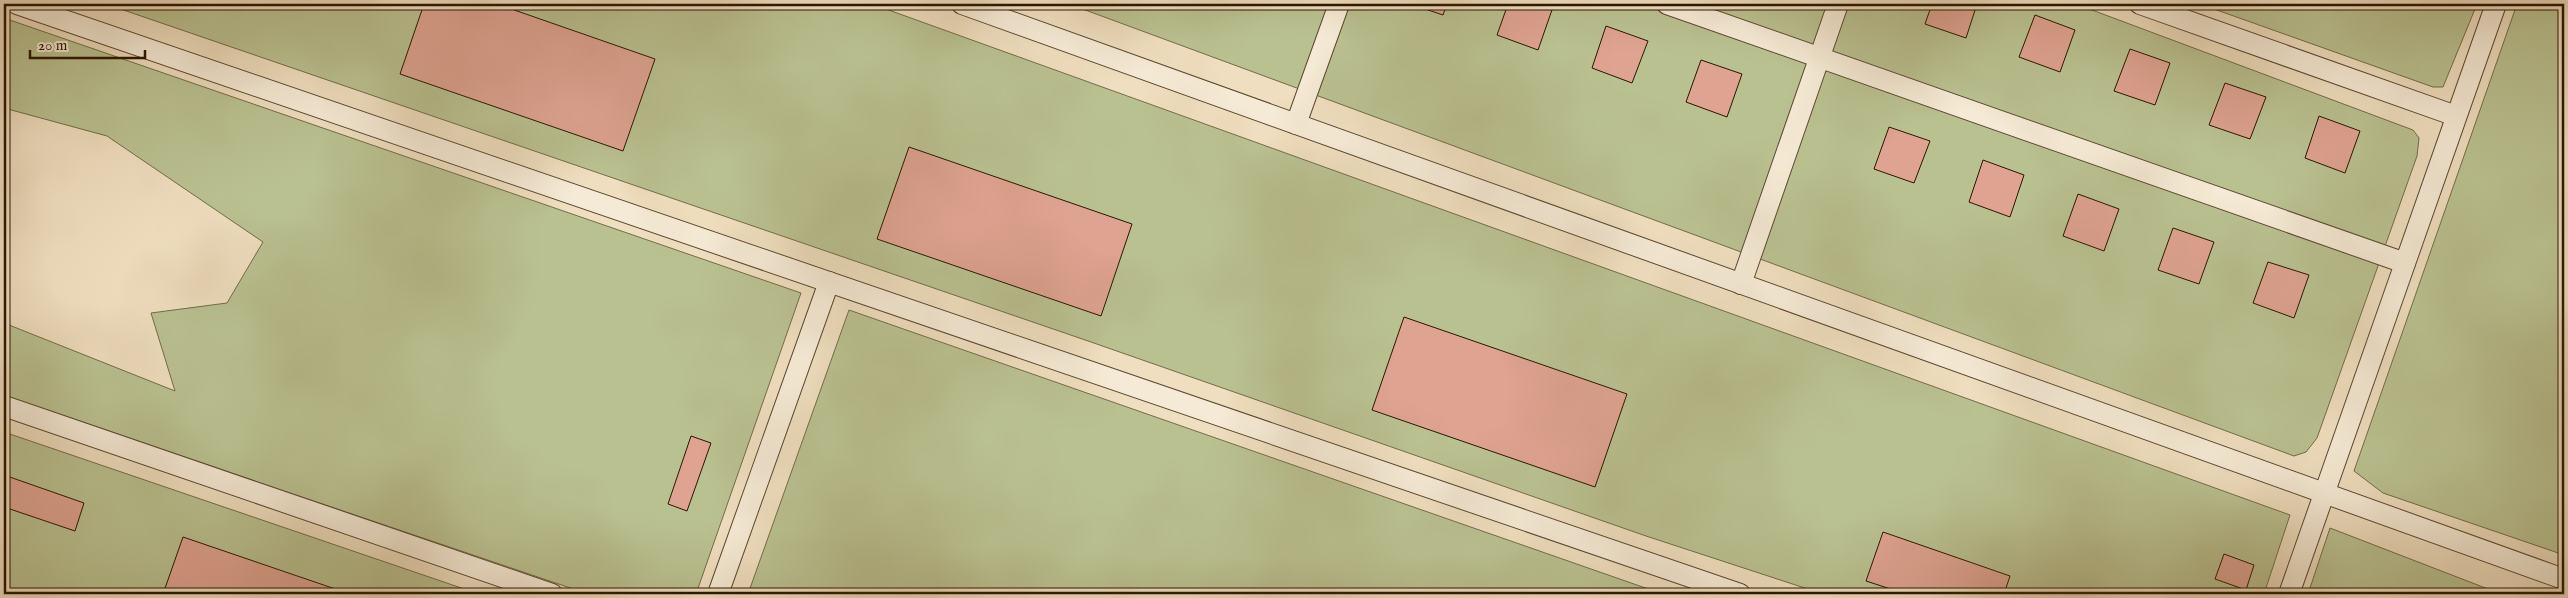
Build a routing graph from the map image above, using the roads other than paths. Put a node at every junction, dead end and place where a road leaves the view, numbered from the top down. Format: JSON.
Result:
{"nodes":[{"id":1,"x":17,"y":4,"type":"edge"},
{"id":2,"x":962,"y":4,"type":"edge"},
{"id":3,"x":1339,"y":4,"type":"edge"},
{"id":4,"x":1667,"y":4,"type":"edge"},
{"id":5,"x":1838,"y":4,"type":"edge"},
{"id":6,"x":2140,"y":4,"type":"edge"},
{"id":7,"x":2496,"y":4,"type":"edge"},
{"id":8,"x":1819,"y":58,"type":"junction"},
{"id":9,"x":2456,"y":116,"type":"junction"},
{"id":10,"x":1296,"y":124,"type":"junction"},
{"id":11,"x":2405,"y":263,"type":"junction"},
{"id":12,"x":829,"y":282,"type":"junction"},
{"id":13,"x":1741,"y":284,"type":"junction"},
{"id":14,"x":4,"y":406,"type":"edge"},
{"id":15,"x":2324,"y":493,"type":"junction"},
{"id":16,"x":2558,"y":577,"type":"dead end"},
{"id":17,"x":552,"y":594,"type":"edge"},
{"id":18,"x":718,"y":594,"type":"edge"},
{"id":19,"x":1740,"y":594,"type":"edge"},
{"id":20,"x":2289,"y":594,"type":"edge"}],
"edges":[{"from":1,"to":12,"type":"lane"},
{"from":2,"to":10,"type":"lane"},
{"from":3,"to":10,"type":"lane"},
{"from":4,"to":8,"type":"lane"},
{"from":5,"to":8,"type":"lane"},
{"from":6,"to":9,"type":"lane"},
{"from":7,"to":9,"type":"lane"},
{"from":8,"to":11,"type":"lane"},
{"from":8,"to":13,"type":"lane"},
{"from":9,"to":11,"type":"lane"},
{"from":10,"to":13,"type":"lane"},
{"from":11,"to":15,"type":"lane"},
{"from":12,"to":18,"type":"lane"},
{"from":12,"to":19,"type":"lane"},
{"from":13,"to":15,"type":"lane"},
{"from":14,"to":17,"type":"lane"},
{"from":15,"to":16,"type":"lane"},
{"from":15,"to":20,"type":"lane"}]}
